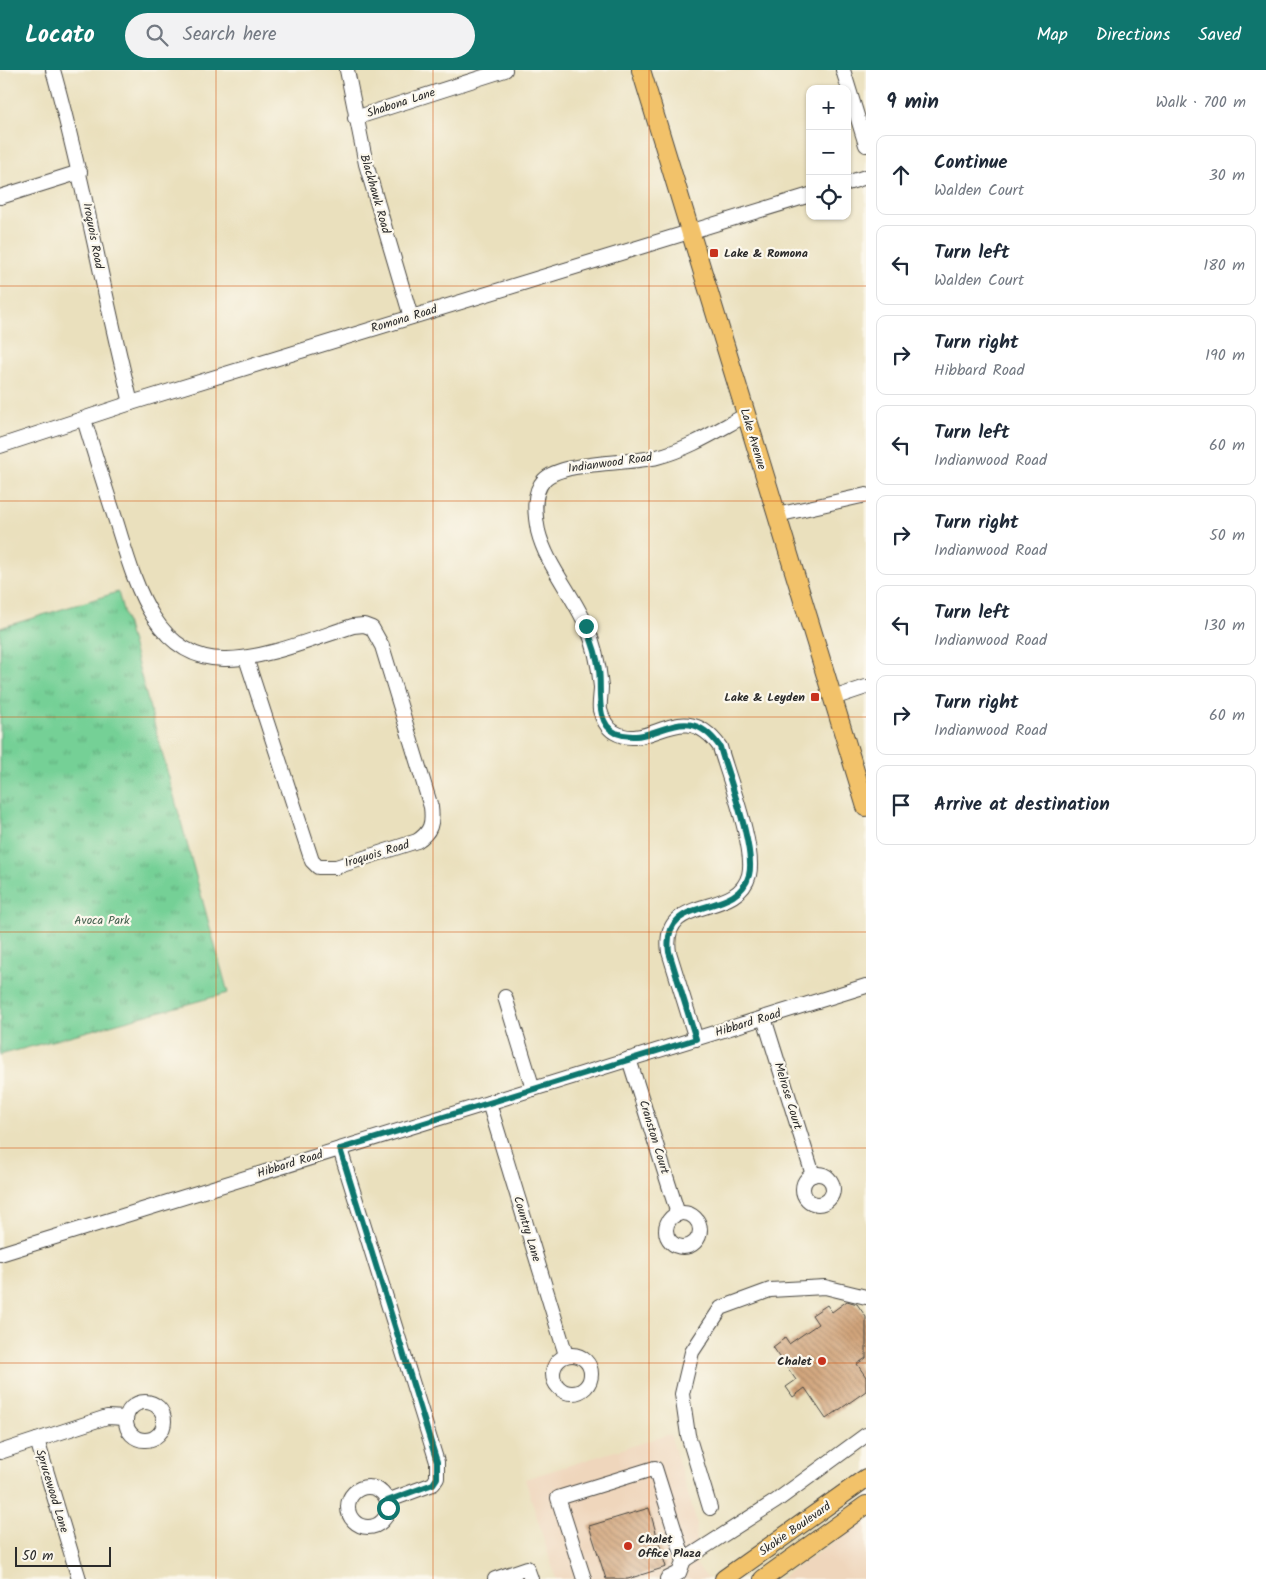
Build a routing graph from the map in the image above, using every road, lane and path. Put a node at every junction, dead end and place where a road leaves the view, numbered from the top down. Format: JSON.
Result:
{"nodes":[{"id":1,"x":53,"y":70,"type":"edge"},
{"id":2,"x":347,"y":70,"type":"edge"},
{"id":3,"x":505,"y":70,"type":"edge"},
{"id":4,"x":641,"y":70,"type":"edge"},
{"id":5,"x":843,"y":70,"type":"edge"},
{"id":6,"x":355,"y":118,"type":"junction"},
{"id":7,"x":866,"y":145,"type":"edge"},
{"id":8,"x":80,"y":172,"type":"junction"},
{"id":9,"x":866,"y":176,"type":"edge"},
{"id":10,"x":851,"y":181,"type":"edge"},
{"id":11,"x":806,"y":195,"type":"edge"},
{"id":12,"x":0,"y":197,"type":"edge"},
{"id":13,"x":691,"y":233,"type":"junction"},
{"id":14,"x":411,"y":317,"type":"junction"},
{"id":15,"x":131,"y":403,"type":"junction"},
{"id":16,"x":746,"y":415,"type":"junction"},
{"id":17,"x":84,"y":419,"type":"junction"},
{"id":18,"x":0,"y":446,"type":"edge"},
{"id":19,"x":866,"y":495,"type":"edge"},
{"id":20,"x":777,"y":515,"type":"junction"},
{"id":21,"x":246,"y":658,"type":"junction"},
{"id":22,"x":866,"y":687,"type":"edge"},
{"id":23,"x":832,"y":698,"type":"junction"},
{"id":24,"x":866,"y":807,"type":"edge"},
{"id":25,"x":866,"y":986,"type":"edge"},
{"id":26,"x":505,"y":997,"type":"dead end"},
{"id":27,"x":764,"y":1018,"type":"junction"},
{"id":28,"x":696,"y":1039,"type":"junction"},
{"id":29,"x":629,"y":1059,"type":"junction"},
{"id":30,"x":533,"y":1089,"type":"junction"},
{"id":31,"x":489,"y":1103,"type":"junction"},
{"id":32,"x":340,"y":1149,"type":"junction"},
{"id":33,"x":813,"y":1175,"type":"dead end"},
{"id":34,"x":678,"y":1214,"type":"dead end"},
{"id":35,"x":0,"y":1254,"type":"edge"},
{"id":36,"x":866,"y":1297,"type":"edge"},
{"id":37,"x":566,"y":1355,"type":"dead end"},
{"id":38,"x":126,"y":1418,"type":"dead end"},
{"id":39,"x":865,"y":1437,"type":"edge"},
{"id":40,"x":37,"y":1440,"type":"junction"},
{"id":41,"x":0,"y":1452,"type":"edge"},
{"id":42,"x":866,"y":1478,"type":"edge"},
{"id":43,"x":387,"y":1501,"type":"dead end"},
{"id":44,"x":866,"y":1505,"type":"edge"},
{"id":45,"x":710,"y":1508,"type":"dead end"},
{"id":46,"x":678,"y":1573,"type":"edge"},
{"id":47,"x":79,"y":1579,"type":"edge"},
{"id":48,"x":496,"y":1579,"type":"edge"},
{"id":49,"x":530,"y":1579,"type":"edge"},
{"id":50,"x":584,"y":1579,"type":"edge"},
{"id":51,"x":724,"y":1579,"type":"edge"},
{"id":52,"x":763,"y":1579,"type":"edge"}],
"edges":[{"from":1,"to":8,"type":"street","name":"Iroquois Road"},
{"from":2,"to":6,"type":"street","name":"Blackhawk Road"},
{"from":3,"to":6,"type":"street","name":"Shabona Lane"},
{"from":4,"to":13,"type":"main road","name":"Lake Avenue"},
{"from":5,"to":7,"type":"street"},
{"from":6,"to":14,"type":"street","name":"Blackhawk Road"},
{"from":8,"to":12,"type":"street"},
{"from":8,"to":15,"type":"street","name":"Iroquois Road"},
{"from":9,"to":10,"type":"street"},
{"from":11,"to":13,"type":"street","name":"Romona Road"},
{"from":13,"to":14,"type":"street","name":"Romona Road"},
{"from":13,"to":16,"type":"main road","name":"Lake Avenue"},
{"from":14,"to":15,"type":"street","name":"Romona Road"},
{"from":15,"to":17,"type":"street","name":"Romona Road"},
{"from":16,"to":20,"type":"main road","name":"Lake Avenue"},
{"from":16,"to":28,"type":"street","name":"Indianwood Road"},
{"from":17,"to":18,"type":"street","name":"Romona Road"},
{"from":17,"to":21,"type":"street","name":"Iroquois Road"},
{"from":19,"to":20,"type":"street"},
{"from":20,"to":23,"type":"main road","name":"Lake Avenue"},
{"from":21,"to":21,"type":"street","name":"Iroquois Road"},
{"from":22,"to":23,"type":"street"},
{"from":23,"to":24,"type":"main road","name":"Lake Avenue"},
{"from":25,"to":27,"type":"street","name":"Hibbard Road"},
{"from":26,"to":30,"type":"street"},
{"from":27,"to":28,"type":"street","name":"Hibbard Road"},
{"from":27,"to":33,"type":"street","name":"Melrose Court"},
{"from":28,"to":29,"type":"street","name":"Hibbard Road"},
{"from":29,"to":30,"type":"street","name":"Hibbard Road"},
{"from":29,"to":34,"type":"street","name":"Cranston Court"},
{"from":30,"to":31,"type":"street","name":"Hibbard Road"},
{"from":31,"to":32,"type":"street","name":"Hibbard Road"},
{"from":31,"to":37,"type":"street","name":"Country Lane"},
{"from":32,"to":35,"type":"street","name":"Hibbard Road"},
{"from":32,"to":43,"type":"street"},
{"from":36,"to":45,"type":"street"},
{"from":38,"to":40,"type":"street"},
{"from":39,"to":46,"type":"street"},
{"from":40,"to":41,"type":"street","name":"Sprucewood Lane"},
{"from":40,"to":47,"type":"street","name":"Sprucewood Lane"},
{"from":42,"to":51,"type":"main road","name":"Skokie Boulevard"},
{"from":44,"to":52,"type":"main road","name":"Skokie Boulevard"},
{"from":46,"to":50,"type":"street"},
{"from":48,"to":49,"type":"street"}]}
